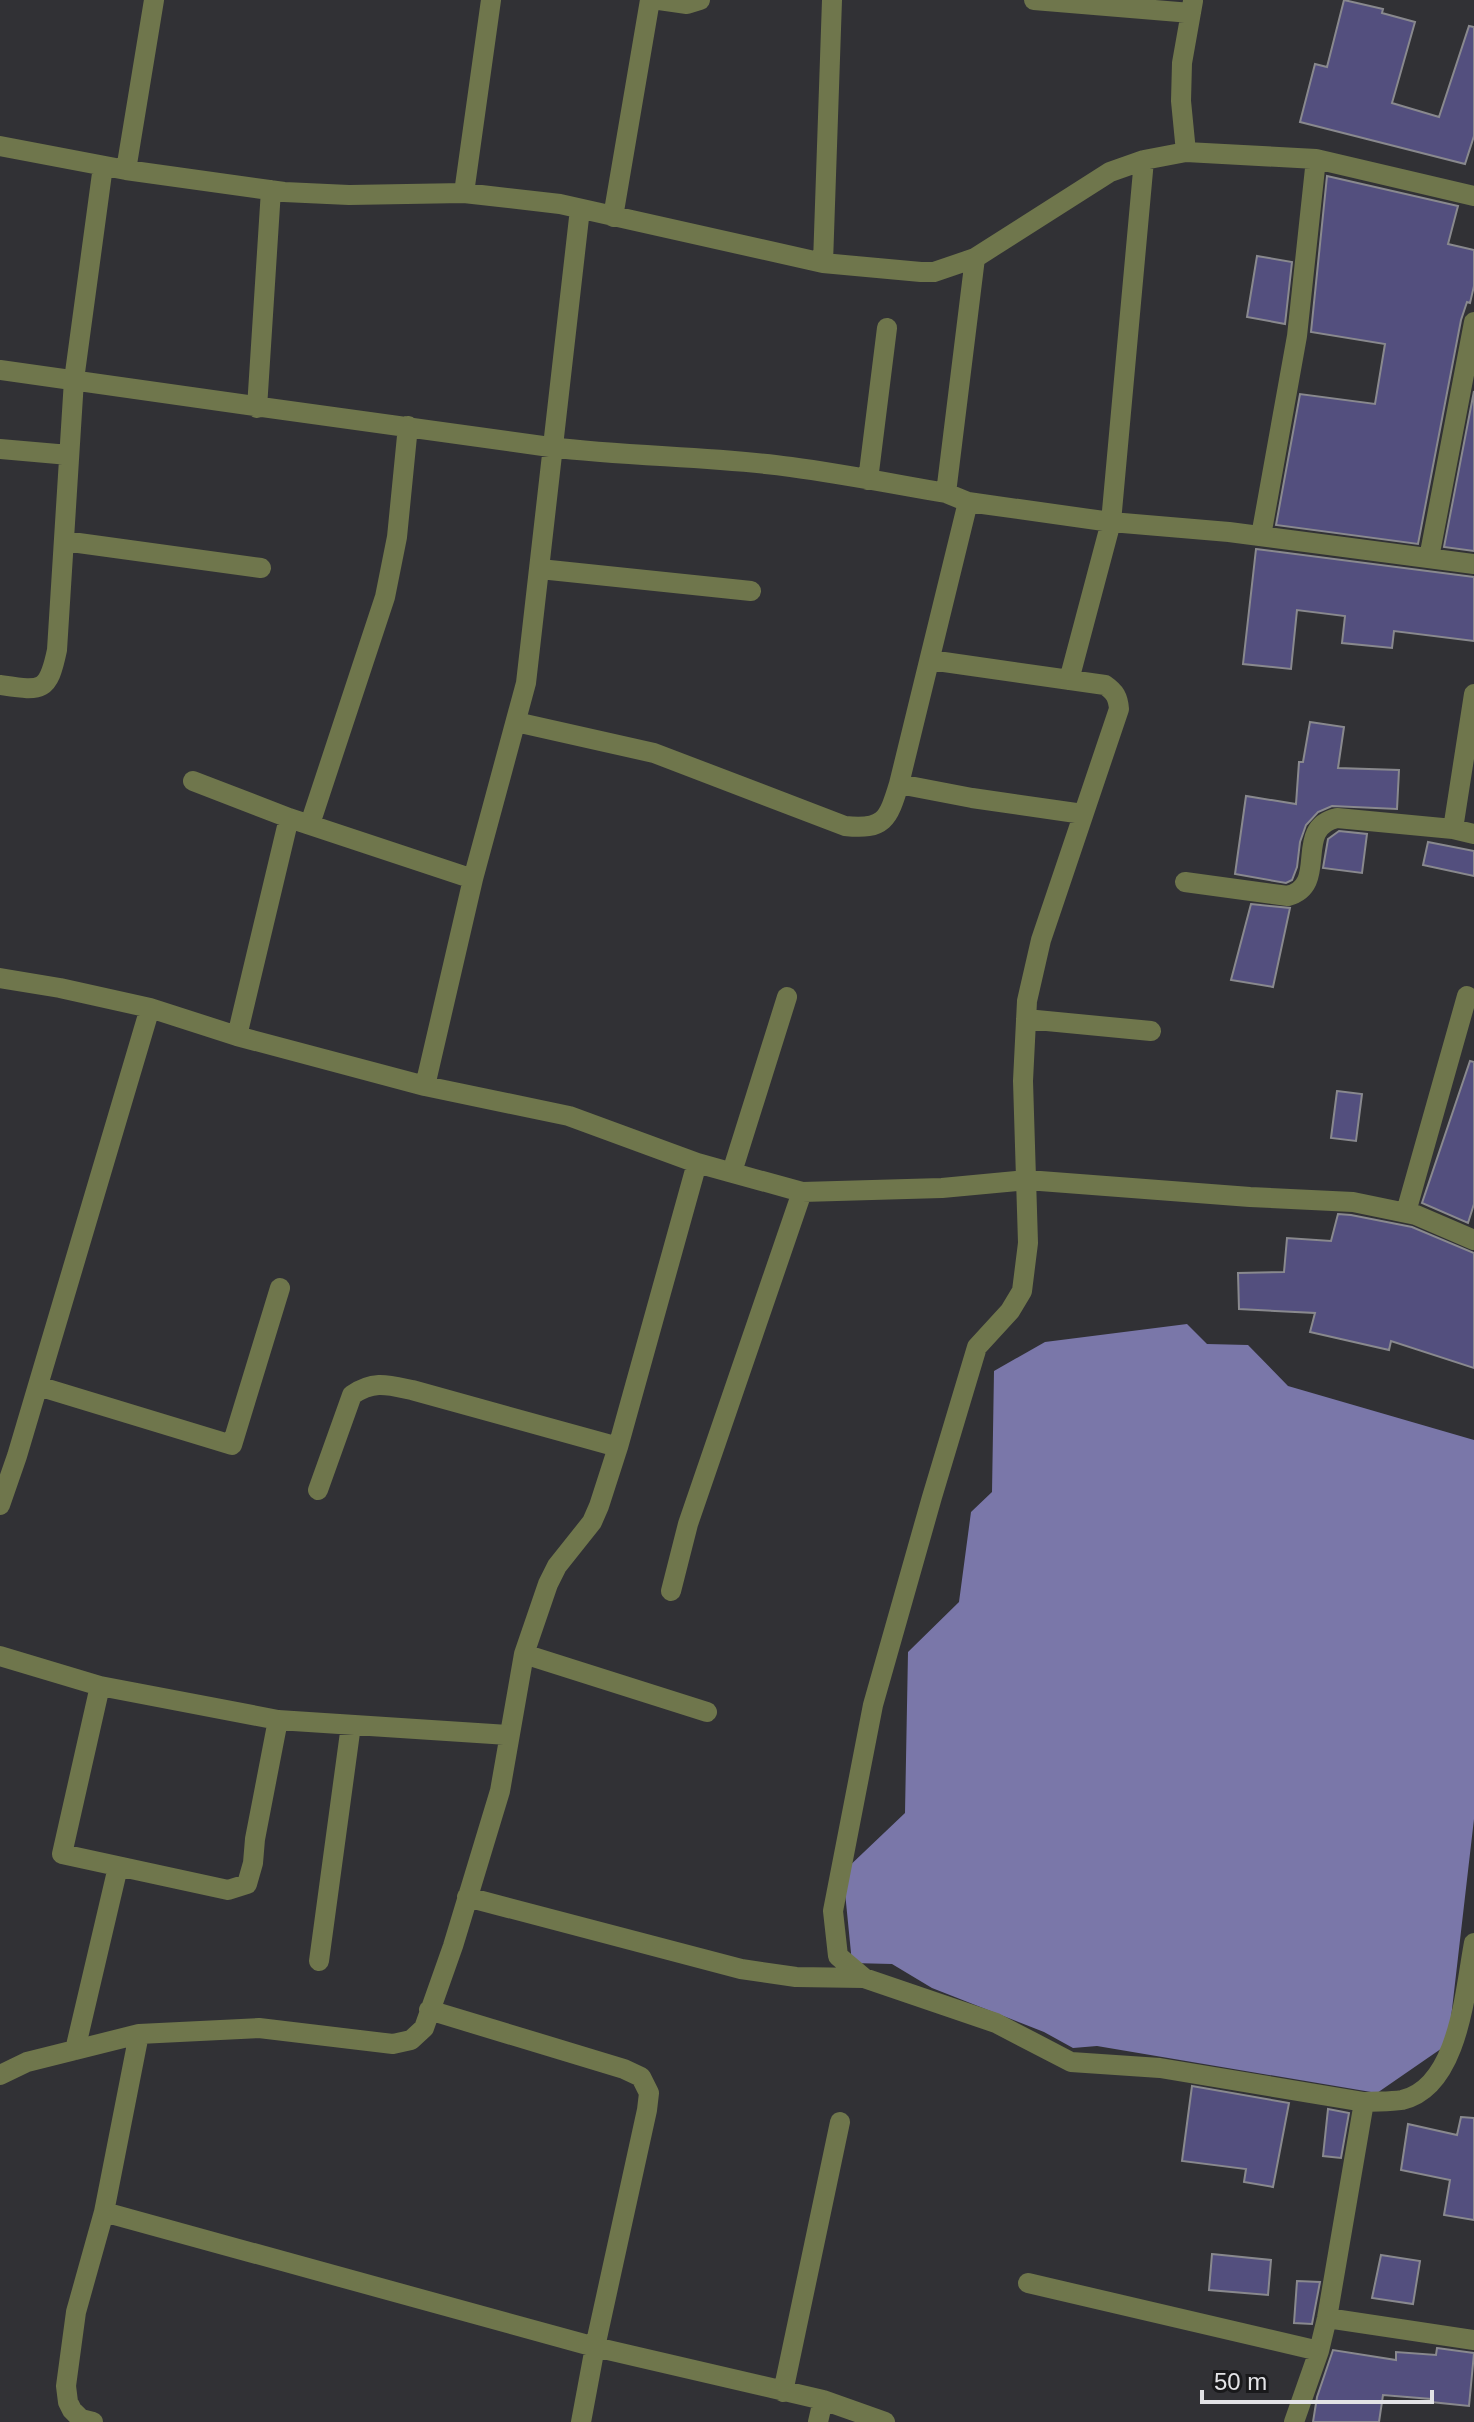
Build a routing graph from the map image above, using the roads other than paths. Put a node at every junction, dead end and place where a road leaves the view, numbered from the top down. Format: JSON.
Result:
{"nodes":[{"id":1,"x":154,"y":0,"type":"edge"},
{"id":2,"x":491,"y":0,"type":"edge"},
{"id":3,"x":650,"y":0,"type":"edge"},
{"id":4,"x":659,"y":0,"type":"edge"},
{"id":5,"x":700,"y":0,"type":"edge"},
{"id":6,"x":832,"y":0,"type":"edge"},
{"id":7,"x":1034,"y":0,"type":"edge"},
{"id":8,"x":1192,"y":6,"type":"edge"},
{"id":9,"x":0,"y":146,"type":"edge"},
{"id":10,"x":1186,"y":152,"type":"junction"},
{"id":11,"x":1316,"y":159,"type":"junction"},
{"id":12,"x":1144,"y":160,"type":"junction"},
{"id":13,"x":103,"y":166,"type":"junction"},
{"id":14,"x":126,"y":170,"type":"junction"},
{"id":15,"x":271,"y":190,"type":"junction"},
{"id":16,"x":464,"y":193,"type":"junction"},
{"id":17,"x":1474,"y":196,"type":"edge"},
{"id":18,"x":580,"y":209,"type":"junction"},
{"id":19,"x":613,"y":217,"type":"junction"},
{"id":20,"x":975,"y":258,"type":"junction"},
{"id":21,"x":823,"y":263,"type":"junction"},
{"id":22,"x":1474,"y":322,"type":"edge"},
{"id":23,"x":887,"y":328,"type":"dead end"},
{"id":24,"x":0,"y":370,"type":"edge"},
{"id":25,"x":74,"y":380,"type":"junction"},
{"id":26,"x":257,"y":408,"type":"junction"},
{"id":27,"x":1466,"y":411,"type":"edge"},
{"id":28,"x":408,"y":426,"type":"junction"},
{"id":29,"x":554,"y":447,"type":"junction"},
{"id":30,"x":0,"y":449,"type":"edge"},
{"id":31,"x":69,"y":455,"type":"junction"},
{"id":32,"x":868,"y":480,"type":"junction"},
{"id":33,"x":946,"y":493,"type":"junction"},
{"id":34,"x":968,"y":502,"type":"junction"},
{"id":35,"x":1111,"y":522,"type":"junction"},
{"id":36,"x":1261,"y":536,"type":"junction"},
{"id":37,"x":64,"y":541,"type":"junction"},
{"id":38,"x":1429,"y":558,"type":"junction"},
{"id":39,"x":1474,"y":564,"type":"edge"},
{"id":40,"x":261,"y":568,"type":"dead end"},
{"id":41,"x":540,"y":569,"type":"junction"},
{"id":42,"x":751,"y":591,"type":"dead end"},
{"id":43,"x":930,"y":660,"type":"junction"},
{"id":44,"x":1069,"y":680,"type":"junction"},
{"id":45,"x":1,"y":690,"type":"edge"},
{"id":46,"x":1474,"y":694,"type":"edge"},
{"id":47,"x":516,"y":722,"type":"junction"},
{"id":48,"x":193,"y":781,"type":"dead end"},
{"id":49,"x":899,"y":784,"type":"junction"},
{"id":50,"x":1083,"y":814,"type":"junction"},
{"id":51,"x":289,"y":818,"type":"junction"},
{"id":52,"x":310,"y":824,"type":"junction"},
{"id":53,"x":1453,"y":829,"type":"junction"},
{"id":54,"x":1474,"y":834,"type":"edge"},
{"id":55,"x":473,"y":879,"type":"junction"},
{"id":56,"x":1185,"y":882,"type":"dead end"},
{"id":57,"x":0,"y":978,"type":"edge"},
{"id":58,"x":1467,"y":996,"type":"dead end"},
{"id":59,"x":787,"y":997,"type":"dead end"},
{"id":60,"x":150,"y":1008,"type":"junction"},
{"id":61,"x":1026,"y":1019,"type":"junction"},
{"id":62,"x":1151,"y":1031,"type":"dead end"},
{"id":63,"x":237,"y":1036,"type":"junction"},
{"id":64,"x":425,"y":1086,"type":"junction"},
{"id":65,"x":697,"y":1163,"type":"junction"},
{"id":66,"x":732,"y":1172,"type":"junction"},
{"id":67,"x":1027,"y":1180,"type":"junction"},
{"id":68,"x":802,"y":1192,"type":"junction"},
{"id":69,"x":1406,"y":1212,"type":"junction"},
{"id":70,"x":1474,"y":1240,"type":"edge"},
{"id":71,"x":280,"y":1288,"type":"dead end"},
{"id":72,"x":38,"y":1386,"type":"junction"},
{"id":73,"x":618,"y":1447,"type":"junction"},
{"id":74,"x":9,"y":1454,"type":"edge"},
{"id":75,"x":318,"y":1490,"type":"dead end"},
{"id":76,"x":0,"y":1505,"type":"edge"},
{"id":77,"x":671,"y":1591,"type":"dead end"},
{"id":78,"x":524,"y":1654,"type":"junction"},
{"id":79,"x":0,"y":1656,"type":"edge"},
{"id":80,"x":100,"y":1686,"type":"junction"},
{"id":81,"x":707,"y":1712,"type":"dead end"},
{"id":82,"x":278,"y":1720,"type":"junction"},
{"id":83,"x":351,"y":1725,"type":"junction"},
{"id":84,"x":508,"y":1735,"type":"junction"},
{"id":85,"x":118,"y":1867,"type":"junction"},
{"id":86,"x":467,"y":1897,"type":"junction"},
{"id":87,"x":1474,"y":1943,"type":"edge"},
{"id":88,"x":319,"y":1961,"type":"dead end"},
{"id":89,"x":864,"y":1978,"type":"junction"},
{"id":90,"x":429,"y":2010,"type":"junction"},
{"id":91,"x":139,"y":2034,"type":"junction"},
{"id":92,"x":75,"y":2050,"type":"junction"},
{"id":93,"x":0,"y":2075,"type":"edge"},
{"id":94,"x":1364,"y":2102,"type":"junction"},
{"id":95,"x":840,"y":2122,"type":"dead end"},
{"id":96,"x":104,"y":2212,"type":"junction"},
{"id":97,"x":1028,"y":2283,"type":"dead end"},
{"id":98,"x":1327,"y":2318,"type":"junction"},
{"id":99,"x":1474,"y":2340,"type":"edge"},
{"id":100,"x":595,"y":2347,"type":"junction"},
{"id":101,"x":1319,"y":2351,"type":"junction"},
{"id":102,"x":783,"y":2392,"type":"junction"},
{"id":103,"x":823,"y":2400,"type":"junction"},
{"id":104,"x":93,"y":2422,"type":"edge"},
{"id":105,"x":581,"y":2422,"type":"edge"},
{"id":106,"x":818,"y":2422,"type":"edge"},
{"id":107,"x":885,"y":2422,"type":"edge"},
{"id":108,"x":1294,"y":2422,"type":"edge"}],
"edges":[{"from":1,"to":14,"type":"street"},
{"from":2,"to":16,"type":"street"},
{"from":3,"to":19,"type":"street"},
{"from":4,"to":5,"type":"street"},
{"from":6,"to":21,"type":"street"},
{"from":7,"to":8,"type":"street"},
{"from":8,"to":10,"type":"street"},
{"from":9,"to":13,"type":"street"},
{"from":10,"to":11,"type":"street"},
{"from":10,"to":12,"type":"street"},
{"from":11,"to":17,"type":"street"},
{"from":11,"to":36,"type":"street"},
{"from":12,"to":20,"type":"street"},
{"from":12,"to":35,"type":"street"},
{"from":13,"to":14,"type":"street"},
{"from":13,"to":25,"type":"street"},
{"from":14,"to":15,"type":"street"},
{"from":15,"to":16,"type":"street"},
{"from":15,"to":26,"type":"street"},
{"from":16,"to":18,"type":"street"},
{"from":18,"to":19,"type":"street"},
{"from":18,"to":29,"type":"street"},
{"from":19,"to":21,"type":"street"},
{"from":20,"to":21,"type":"street"},
{"from":20,"to":33,"type":"street"},
{"from":22,"to":27,"type":"street"},
{"from":23,"to":32,"type":"street"},
{"from":24,"to":25,"type":"street"},
{"from":25,"to":26,"type":"street"},
{"from":25,"to":31,"type":"street"},
{"from":26,"to":28,"type":"street"},
{"from":27,"to":38,"type":"street"},
{"from":28,"to":29,"type":"street"},
{"from":28,"to":52,"type":"street"},
{"from":29,"to":32,"type":"street"},
{"from":29,"to":41,"type":"street"},
{"from":30,"to":31,"type":"street"},
{"from":31,"to":37,"type":"street"},
{"from":32,"to":33,"type":"street"},
{"from":33,"to":34,"type":"street"},
{"from":34,"to":35,"type":"street"},
{"from":34,"to":43,"type":"street"},
{"from":35,"to":36,"type":"street"},
{"from":35,"to":44,"type":"street"},
{"from":36,"to":38,"type":"street"},
{"from":37,"to":40,"type":"street"},
{"from":37,"to":45,"type":"street"},
{"from":38,"to":39,"type":"street"},
{"from":41,"to":42,"type":"street"},
{"from":41,"to":47,"type":"street"},
{"from":43,"to":44,"type":"street"},
{"from":43,"to":49,"type":"street"},
{"from":44,"to":50,"type":"street"},
{"from":46,"to":53,"type":"street"},
{"from":47,"to":49,"type":"street"},
{"from":47,"to":55,"type":"street"},
{"from":48,"to":51,"type":"street"},
{"from":49,"to":50,"type":"street"},
{"from":50,"to":61,"type":"street"},
{"from":51,"to":52,"type":"street"},
{"from":51,"to":63,"type":"street"},
{"from":52,"to":55,"type":"street"},
{"from":53,"to":54,"type":"street"},
{"from":53,"to":56,"type":"street"},
{"from":55,"to":64,"type":"street"},
{"from":57,"to":60,"type":"street"},
{"from":58,"to":69,"type":"street"},
{"from":59,"to":66,"type":"street"},
{"from":60,"to":63,"type":"street"},
{"from":60,"to":72,"type":"street"},
{"from":61,"to":62,"type":"street"},
{"from":61,"to":67,"type":"street"},
{"from":63,"to":64,"type":"street"},
{"from":64,"to":65,"type":"street"},
{"from":65,"to":66,"type":"street"},
{"from":65,"to":73,"type":"street"},
{"from":66,"to":68,"type":"street"},
{"from":67,"to":68,"type":"street"},
{"from":67,"to":69,"type":"street"},
{"from":67,"to":89,"type":"street"},
{"from":68,"to":77,"type":"street"},
{"from":69,"to":70,"type":"street"},
{"from":71,"to":72,"type":"street"},
{"from":72,"to":74,"type":"street"},
{"from":73,"to":75,"type":"street"},
{"from":73,"to":78,"type":"street"},
{"from":74,"to":76,"type":"street"},
{"from":78,"to":81,"type":"street"},
{"from":78,"to":84,"type":"street"},
{"from":79,"to":80,"type":"street"},
{"from":80,"to":82,"type":"street"},
{"from":80,"to":85,"type":"street"},
{"from":82,"to":83,"type":"street"},
{"from":82,"to":85,"type":"street"},
{"from":83,"to":84,"type":"street"},
{"from":83,"to":88,"type":"street"},
{"from":84,"to":86,"type":"street"},
{"from":85,"to":92,"type":"street"},
{"from":86,"to":89,"type":"street"},
{"from":86,"to":90,"type":"street"},
{"from":87,"to":94,"type":"street"},
{"from":89,"to":94,"type":"street"},
{"from":90,"to":91,"type":"street"},
{"from":90,"to":100,"type":"street"},
{"from":91,"to":92,"type":"street"},
{"from":91,"to":96,"type":"street"},
{"from":92,"to":93,"type":"street"},
{"from":94,"to":98,"type":"street"},
{"from":95,"to":102,"type":"street"},
{"from":96,"to":100,"type":"street"},
{"from":96,"to":104,"type":"street"},
{"from":97,"to":101,"type":"street"},
{"from":98,"to":99,"type":"street"},
{"from":98,"to":101,"type":"street"},
{"from":100,"to":102,"type":"street"},
{"from":100,"to":105,"type":"street"},
{"from":101,"to":108,"type":"street"},
{"from":102,"to":103,"type":"street"},
{"from":103,"to":106,"type":"street"},
{"from":103,"to":107,"type":"street"}]}
